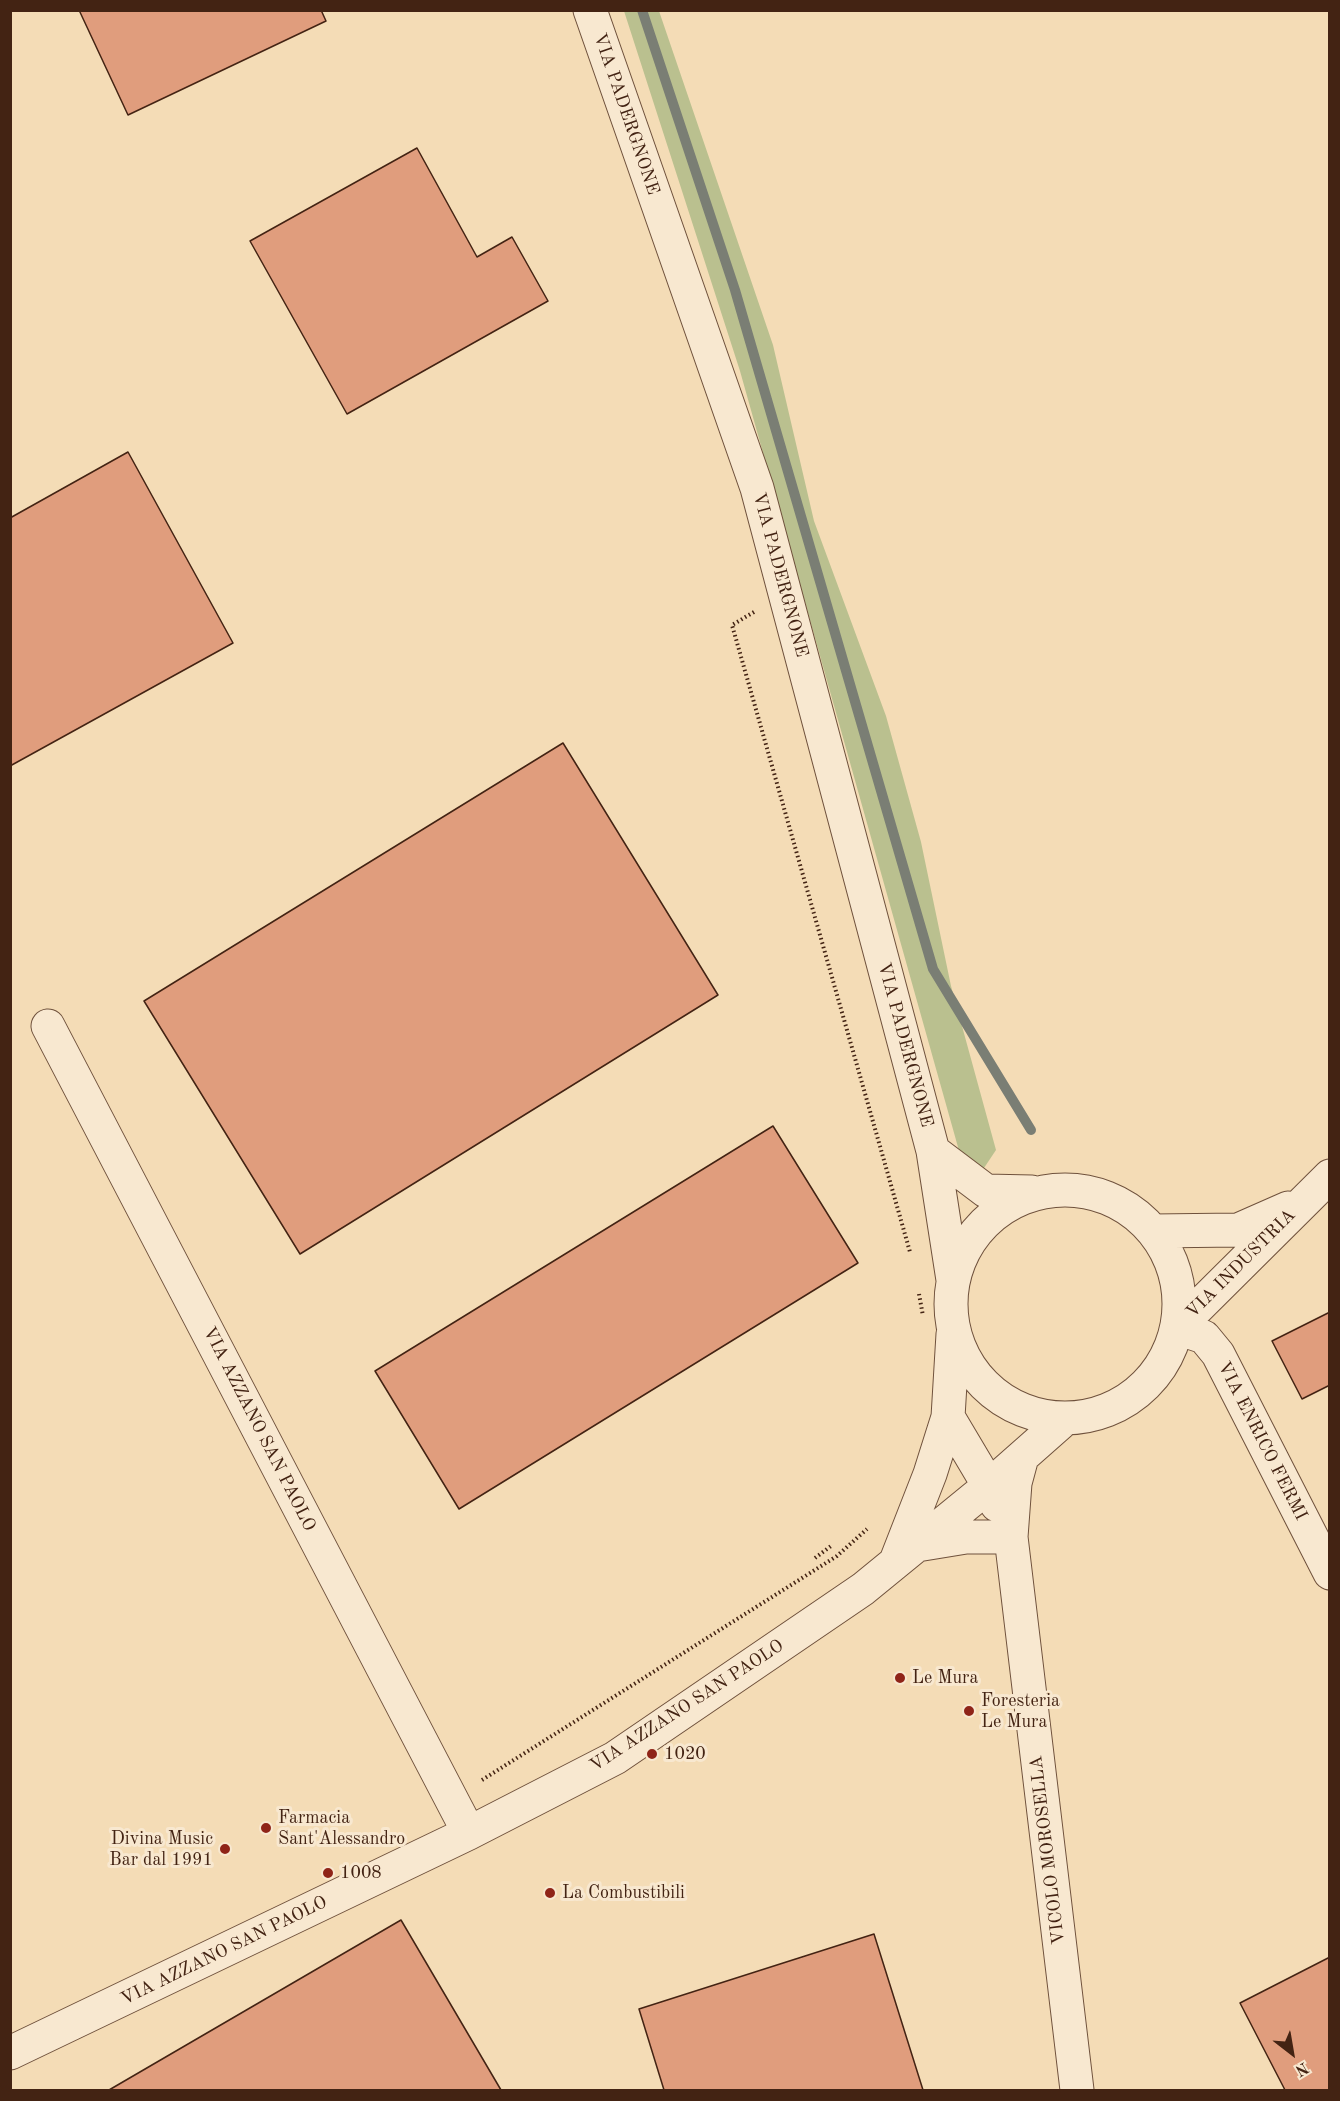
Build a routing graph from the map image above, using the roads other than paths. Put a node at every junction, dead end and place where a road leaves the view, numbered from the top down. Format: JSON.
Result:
{"nodes":[{"id":1,"x":590,"y":10,"type":"edge"},
{"id":2,"x":48,"y":1026,"type":"dead end"},
{"id":3,"x":933,"y":1151,"type":"junction"},
{"id":4,"x":1329,"y":1176,"type":"edge"},
{"id":5,"x":1038,"y":1192,"type":"junction"},
{"id":6,"x":1306,"y":1200,"type":"junction"},
{"id":7,"x":1153,"y":1231,"type":"junction"},
{"id":8,"x":952,"y":1280,"type":"junction"},
{"id":9,"x":1177,"y":1328,"type":"junction"},
{"id":10,"x":953,"y":1331,"type":"junction"},
{"id":11,"x":948,"y":1417,"type":"junction"},
{"id":12,"x":1066,"y":1418,"type":"junction"},
{"id":13,"x":1022,"y":1457,"type":"junction"},
{"id":14,"x":989,"y":1486,"type":"junction"},
{"id":15,"x":1011,"y":1537,"type":"junction"},
{"id":16,"x":906,"y":1554,"type":"junction"},
{"id":17,"x":1329,"y":1574,"type":"edge"},
{"id":18,"x":469,"y":1833,"type":"junction"},
{"id":19,"x":10,"y":2053,"type":"edge"},
{"id":20,"x":1077,"y":2091,"type":"edge"}],
"edges":[{"from":1,"to":3,"type":"street","name":"VIA PADERGNONE"},
{"from":2,"to":18,"type":"street","name":"VIA AZZANO SAN PAOLO"},
{"from":3,"to":5,"type":"street","name":"VIA PADERGNONE"},
{"from":3,"to":8,"type":"street","name":"VIA PADERGNONE"},
{"from":4,"to":6,"type":"street","name":"VIA INDUSTRIA"},
{"from":5,"to":7,"type":"street"},
{"from":5,"to":8,"type":"street"},
{"from":6,"to":7,"type":"street","name":"VIA INDUSTRIA"},
{"from":6,"to":9,"type":"street","name":"VIA INDUSTRIA"},
{"from":7,"to":9,"type":"street"},
{"from":8,"to":10,"type":"street"},
{"from":9,"to":12,"type":"street"},
{"from":9,"to":17,"type":"street","name":"VIA ENRICO FERMI"},
{"from":10,"to":11,"type":"street","name":"VIA AZZANO SAN PAOLO"},
{"from":10,"to":12,"type":"street"},
{"from":11,"to":14,"type":"street"},
{"from":11,"to":16,"type":"street","name":"VIA AZZANO SAN PAOLO"},
{"from":12,"to":13,"type":"street","name":"VIA AZZANO SAN PAOLO"},
{"from":13,"to":14,"type":"street","name":"VIA AZZANO SAN PAOLO"},
{"from":13,"to":15,"type":"street"},
{"from":14,"to":15,"type":"street"},
{"from":14,"to":16,"type":"street","name":"VIA AZZANO SAN PAOLO"},
{"from":15,"to":16,"type":"street"},
{"from":15,"to":20,"type":"street","name":"VICOLO MOROSELLA"},
{"from":16,"to":18,"type":"street","name":"VIA AZZANO SAN PAOLO"},
{"from":18,"to":19,"type":"street","name":"VIA AZZANO SAN PAOLO"}]}
